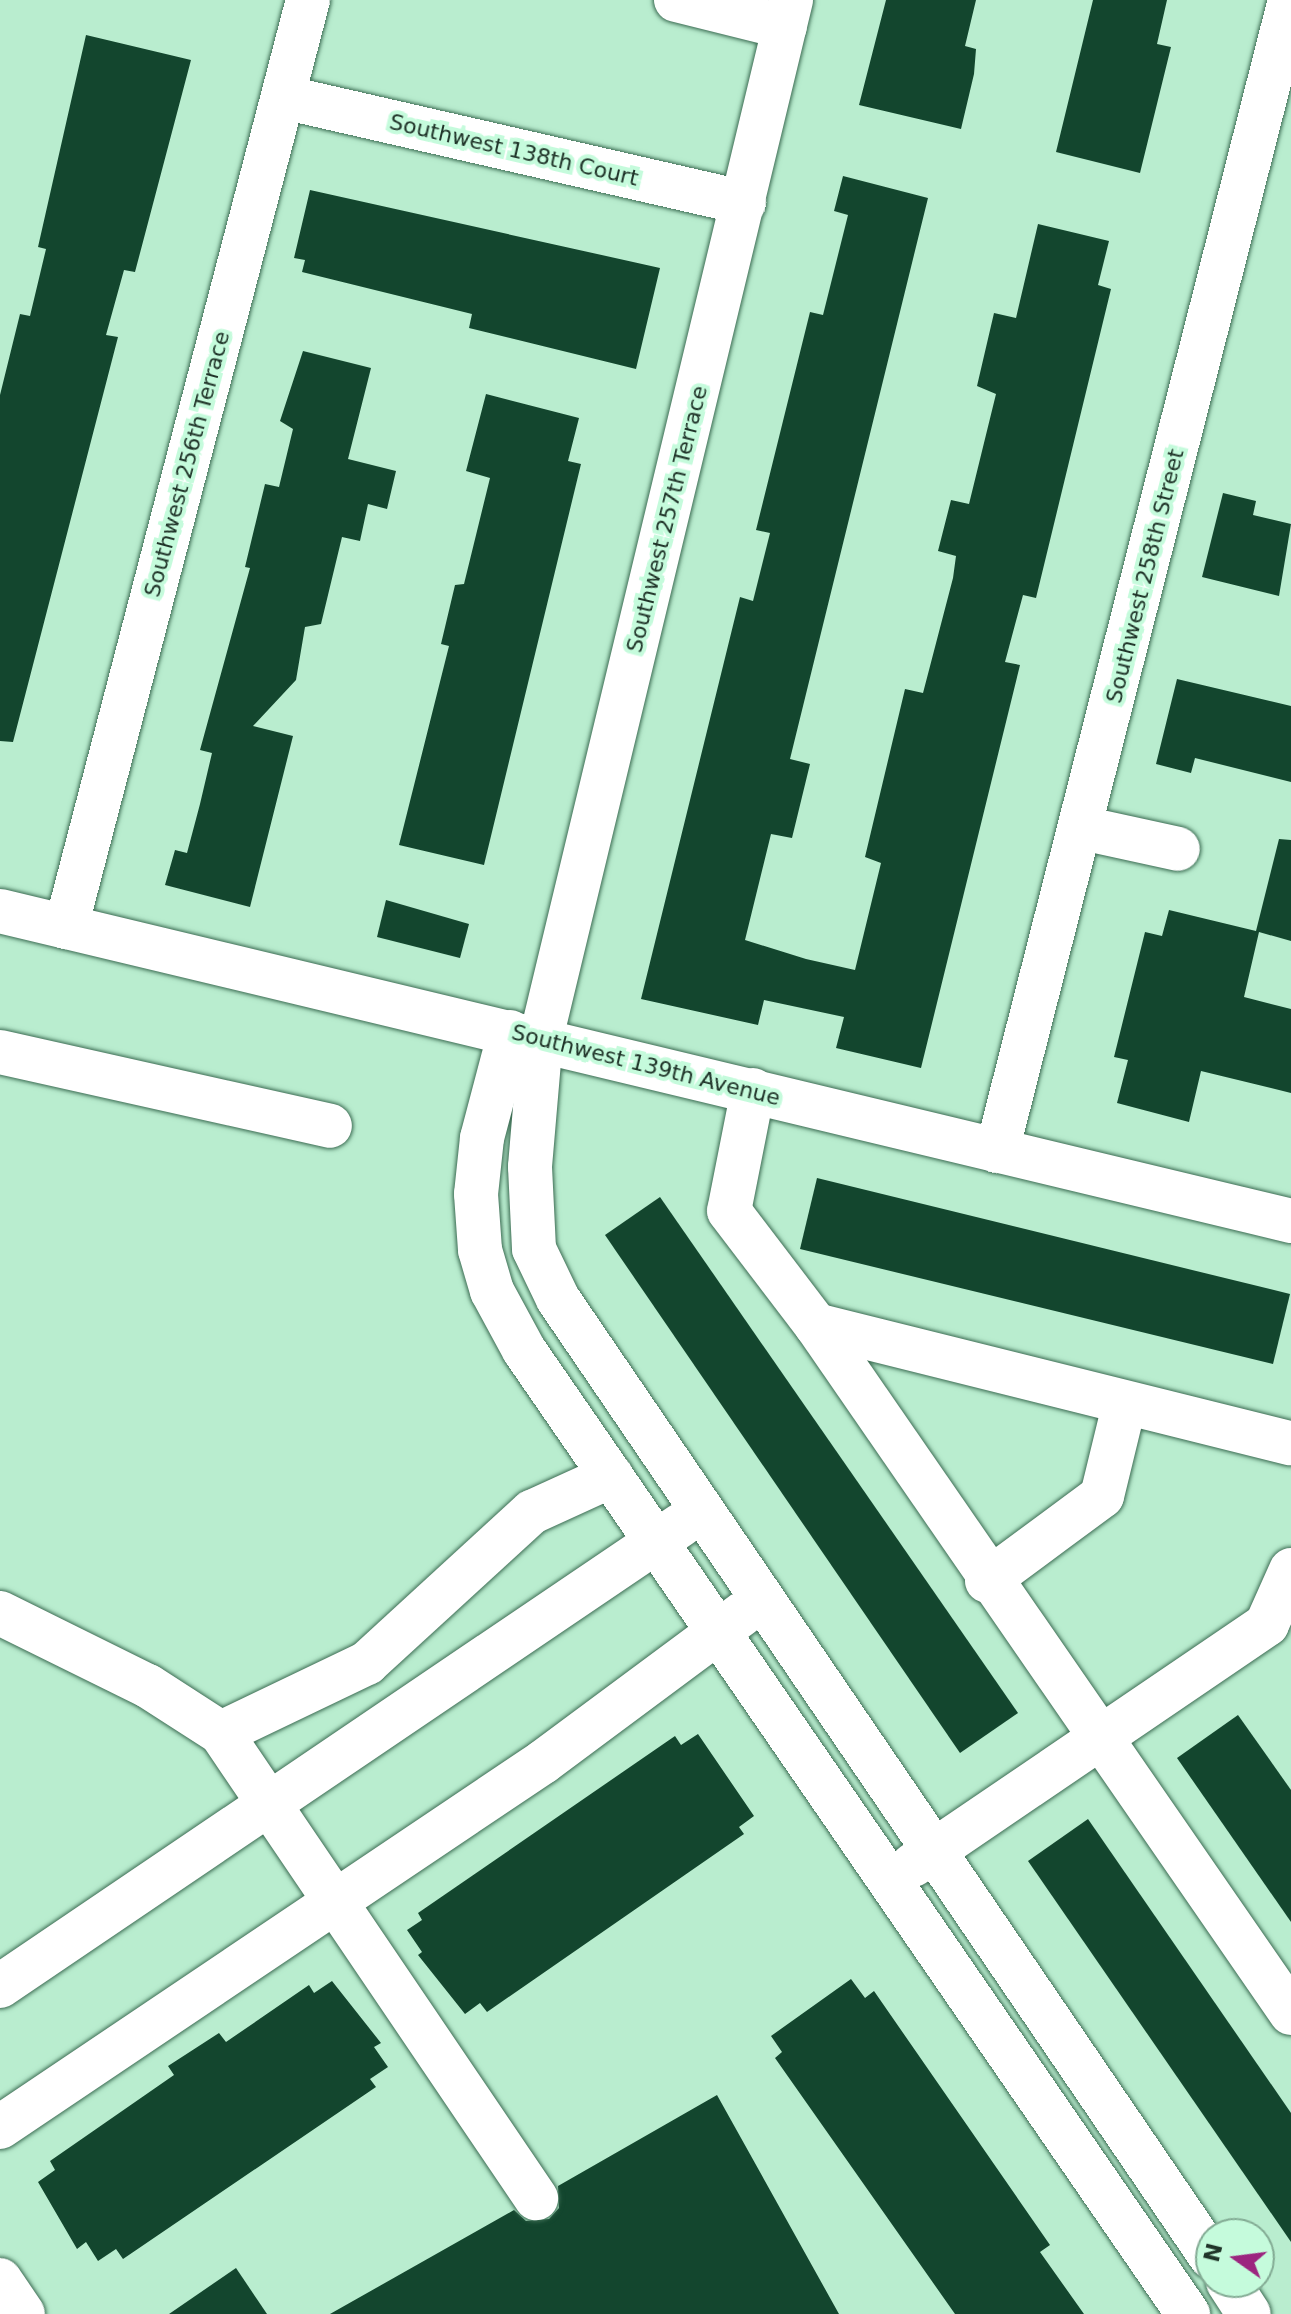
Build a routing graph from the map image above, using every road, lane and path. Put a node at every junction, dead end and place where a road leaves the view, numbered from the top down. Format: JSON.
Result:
{"nodes":[{"id":1,"x":308,"y":0,"type":"edge"},
{"id":2,"x":676,"y":0,"type":"edge"},
{"id":3,"x":1290,"y":0,"type":"edge"},
{"id":4,"x":788,"y":13,"type":"edge"},
{"id":5,"x":283,"y":97,"type":"junction"},
{"id":6,"x":744,"y":203,"type":"junction"},
{"id":7,"x":1082,"y":828,"type":"junction"},
{"id":8,"x":1178,"y":849,"type":"dead end"},
{"id":9,"x":0,"y":911,"type":"edge"},
{"id":10,"x":66,"y":927,"type":"junction"},
{"id":11,"x":526,"y":1035,"type":"junction"},
{"id":12,"x":0,"y":1052,"type":"edge"},
{"id":13,"x":753,"y":1090,"type":"junction"},
{"id":14,"x":330,"y":1126,"type":"dead end"},
{"id":15,"x":997,"y":1151,"type":"junction"},
{"id":16,"x":1291,"y":1221,"type":"edge"},
{"id":17,"x":816,"y":1325,"type":"junction"},
{"id":18,"x":1124,"y":1406,"type":"junction"},
{"id":19,"x":1291,"y":1443,"type":"edge"},
{"id":20,"x":611,"y":1476,"type":"junction"},
{"id":21,"x":703,"y":1511,"type":"junction"},
{"id":22,"x":655,"y":1540,"type":"junction"},
{"id":23,"x":1291,"y":1570,"type":"edge"},
{"id":24,"x":987,"y":1581,"type":"junction"},
{"id":25,"x":764,"y":1599,"type":"junction"},
{"id":26,"x":0,"y":1613,"type":"edge"},
{"id":27,"x":718,"y":1631,"type":"junction"},
{"id":28,"x":221,"y":1733,"type":"junction"},
{"id":29,"x":1102,"y":1739,"type":"junction"},
{"id":30,"x":265,"y":1805,"type":"junction"},
{"id":31,"x":936,"y":1848,"type":"junction"},
{"id":32,"x":891,"y":1880,"type":"junction"},
{"id":33,"x":331,"y":1902,"type":"junction"},
{"id":34,"x":0,"y":1986,"type":"edge"},
{"id":35,"x":1291,"y":2013,"type":"edge"},
{"id":36,"x":0,"y":2127,"type":"edge"},
{"id":37,"x":536,"y":2198,"type":"dead end"},
{"id":38,"x":1195,"y":2233,"type":"edge"},
{"id":39,"x":0,"y":2280,"type":"edge"},
{"id":40,"x":23,"y":2314,"type":"edge"},
{"id":41,"x":1188,"y":2314,"type":"edge"}],
"edges":[{"from":1,"to":5,"type":"main road","name":"Southwest 256th Terrace"},
{"from":2,"to":4,"type":"main road"},
{"from":3,"to":7,"type":"main road","name":"Southwest 258th Street"},
{"from":4,"to":6,"type":"main road","name":"Southwest 257th Terrace"},
{"from":5,"to":6,"type":"main road","name":"Southwest 138th Court"},
{"from":5,"to":10,"type":"main road","name":"Southwest 256th Terrace"},
{"from":6,"to":11,"type":"main road","name":"Southwest 257th Terrace"},
{"from":7,"to":8,"type":"main road"},
{"from":7,"to":15,"type":"main road","name":"Southwest 258th Street"},
{"from":9,"to":10,"type":"main road","name":"Southwest 139th Avenue"},
{"from":10,"to":11,"type":"main road","name":"Southwest 139th Avenue"},
{"from":11,"to":13,"type":"main road","name":"Southwest 139th Avenue"},
{"from":11,"to":20,"type":"main road"},
{"from":11,"to":21,"type":"main road"},
{"from":12,"to":14,"type":"main road"},
{"from":13,"to":15,"type":"main road","name":"Southwest 139th Avenue"},
{"from":13,"to":17,"type":"main road"},
{"from":15,"to":16,"type":"main road","name":"Southwest 139th Avenue"},
{"from":17,"to":18,"type":"main road"},
{"from":17,"to":24,"type":"main road"},
{"from":18,"to":19,"type":"main road"},
{"from":18,"to":24,"type":"main road"},
{"from":20,"to":22,"type":"main road"},
{"from":20,"to":28,"type":"main road"},
{"from":21,"to":22,"type":"main road"},
{"from":21,"to":25,"type":"main road"},
{"from":22,"to":27,"type":"main road"},
{"from":22,"to":30,"type":"main road"},
{"from":23,"to":29,"type":"main road"},
{"from":24,"to":29,"type":"main road"},
{"from":25,"to":27,"type":"main road"},
{"from":25,"to":31,"type":"main road"},
{"from":26,"to":28,"type":"main road"},
{"from":27,"to":32,"type":"main road"},
{"from":27,"to":33,"type":"main road"},
{"from":28,"to":30,"type":"main road"},
{"from":29,"to":31,"type":"main road"},
{"from":29,"to":35,"type":"main road"},
{"from":30,"to":33,"type":"main road"},
{"from":30,"to":34,"type":"main road"},
{"from":31,"to":32,"type":"main road"},
{"from":31,"to":38,"type":"main road"},
{"from":32,"to":41,"type":"main road"},
{"from":33,"to":36,"type":"main road"},
{"from":33,"to":37,"type":"main road"},
{"from":39,"to":40,"type":"main road"}]}
